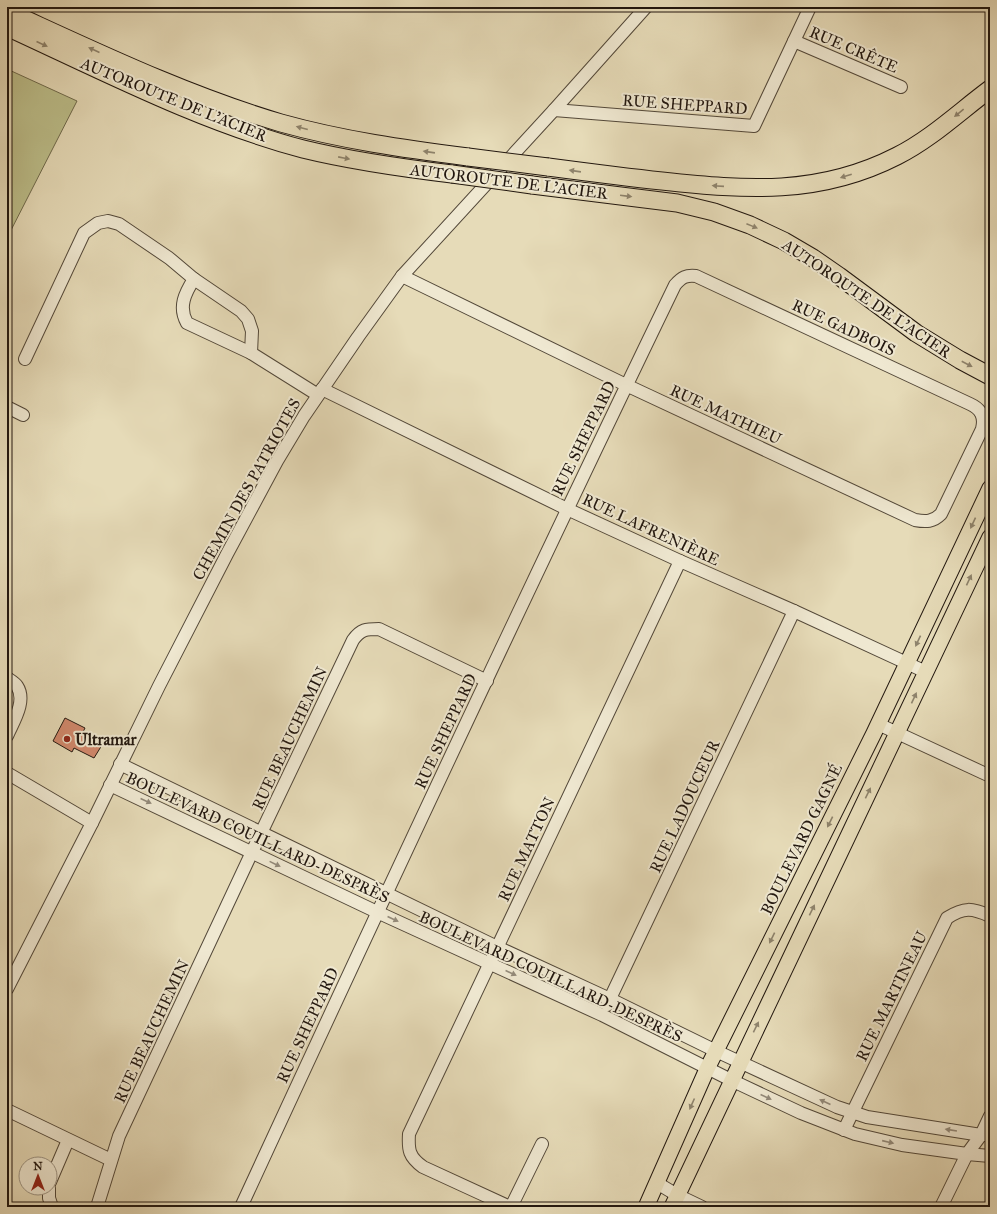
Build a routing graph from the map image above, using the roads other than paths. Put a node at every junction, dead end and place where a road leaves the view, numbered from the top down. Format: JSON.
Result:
{"nodes":[{"id":1,"x":646,"y":7,"type":"edge"},
{"id":2,"x":810,"y":7,"type":"edge"},
{"id":3,"x":7,"y":11,"type":"edge"},
{"id":4,"x":7,"y":27,"type":"edge"},
{"id":5,"x":794,"y":41,"type":"junction"},
{"id":6,"x":139,"y":79,"type":"junction"},
{"id":7,"x":901,"y":87,"type":"dead end"},
{"id":8,"x":990,"y":89,"type":"edge"},
{"id":9,"x":554,"y":110,"type":"junction"},
{"id":10,"x":687,"y":275,"type":"joint"},
{"id":11,"x":402,"y":276,"type":"junction"},
{"id":12,"x":194,"y":279,"type":"junction"},
{"id":13,"x":251,"y":353,"type":"junction"},
{"id":14,"x":25,"y":359,"type":"dead end"},
{"id":15,"x":990,"y":376,"type":"edge"},
{"id":16,"x":626,"y":385,"type":"junction"},
{"id":17,"x":320,"y":392,"type":"junction"},
{"id":18,"x":7,"y":407,"type":"edge"},
{"id":19,"x":23,"y":415,"type":"dead end"},
{"id":20,"x":983,"y":417,"type":"joint"},
{"id":21,"x":990,"y":488,"type":"edge"},
{"id":22,"x":567,"y":509,"type":"junction"},
{"id":23,"x":990,"y":536,"type":"edge"},
{"id":24,"x":680,"y":562,"type":"junction"},
{"id":25,"x":794,"y":610,"type":"junction"},
{"id":26,"x":907,"y":664,"type":"junction"},
{"id":27,"x":926,"y":672,"type":"junction"},
{"id":28,"x":7,"y":678,"type":"edge"},
{"id":29,"x":487,"y":681,"type":"junction"},
{"id":30,"x":878,"y":724,"type":"junction"},
{"id":31,"x":897,"y":733,"type":"junction"},
{"id":32,"x":7,"y":736,"type":"edge"},
{"id":33,"x":120,"y":764,"type":"junction"},
{"id":34,"x":7,"y":773,"type":"edge"},
{"id":35,"x":990,"y":776,"type":"edge"},
{"id":36,"x":110,"y":785,"type":"junction"},
{"id":37,"x":92,"y":823,"type":"junction"},
{"id":38,"x":261,"y":833,"type":"junction"},
{"id":39,"x":252,"y":852,"type":"junction"},
{"id":40,"x":386,"y":893,"type":"junction"},
{"id":41,"x":377,"y":912,"type":"junction"},
{"id":42,"x":990,"y":916,"type":"edge"},
{"id":43,"x":497,"y":947,"type":"junction"},
{"id":44,"x":489,"y":964,"type":"junction"},
{"id":45,"x":7,"y":989,"type":"edge"},
{"id":46,"x":610,"y":999,"type":"junction"},
{"id":47,"x":602,"y":1015,"type":"junction"},
{"id":48,"x":716,"y":1052,"type":"junction"},
{"id":49,"x":739,"y":1062,"type":"junction"},
{"id":50,"x":707,"y":1069,"type":"junction"},
{"id":51,"x":731,"y":1080,"type":"junction"},
{"id":52,"x":7,"y":1110,"type":"edge"},
{"id":53,"x":852,"y":1112,"type":"junction"},
{"id":54,"x":990,"y":1116,"type":"edge"},
{"id":55,"x":844,"y":1130,"type":"junction"},
{"id":56,"x":985,"y":1135,"type":"edge"},
{"id":57,"x":68,"y":1140,"type":"junction"},
{"id":58,"x":542,"y":1144,"type":"dead end"},
{"id":59,"x":967,"y":1154,"type":"junction"},
{"id":60,"x":990,"y":1156,"type":"edge"},
{"id":61,"x":111,"y":1160,"type":"junction"},
{"id":62,"x":58,"y":1163,"type":"edge"},
{"id":63,"x":657,"y":1183,"type":"junction"},
{"id":64,"x":49,"y":1196,"type":"edge"},
{"id":65,"x":674,"y":1201,"type":"edge"},
{"id":66,"x":52,"y":1207,"type":"edge"},
{"id":67,"x":96,"y":1207,"type":"edge"},
{"id":68,"x":240,"y":1207,"type":"edge"},
{"id":69,"x":511,"y":1207,"type":"edge"},
{"id":70,"x":646,"y":1207,"type":"edge"},
{"id":71,"x":702,"y":1207,"type":"edge"},
{"id":72,"x":941,"y":1207,"type":"edge"}],
"edges":[{"from":1,"to":9,"type":"street","name":"CHEMIN DES PATRIOTES"},
{"from":2,"to":5,"type":"street","name":"RUE SHEPPARD"},
{"from":6,"to":3,"type":"highway","name":"AUTOROUTE DE L'ACIER","one_way":true},
{"from":4,"to":6,"type":"highway","name":"AUTOROUTE DE L'ACIER","one_way":true},
{"from":5,"to":7,"type":"street","name":"RUE CRÊTE"},
{"from":5,"to":9,"type":"street","name":"RUE SHEPPARD"},
{"from":8,"to":6,"type":"highway","name":"AUTOROUTE DE L'ACIER","one_way":true,"bridge":true},
{"from":6,"to":15,"type":"highway","name":"AUTOROUTE DE L'ACIER","one_way":true,"bridge":true},
{"from":9,"to":11,"type":"street","name":"CHEMIN DES PATRIOTES"},
{"from":10,"to":16,"type":"street","name":"RUE SHEPPARD"},
{"from":10,"to":20,"type":"street","name":"RUE GADBOIS"},
{"from":11,"to":16,"type":"street","name":"RUE MATHIEU"},
{"from":11,"to":17,"type":"street","name":"CHEMIN DES PATRIOTES"},
{"from":12,"to":13,"type":"street"},
{"from":12,"to":13,"type":"street","name":"RUE LAFRENIÈRE"},
{"from":12,"to":14,"type":"street"},
{"from":13,"to":17,"type":"street","name":"RUE LAFRENIÈRE"},
{"from":16,"to":20,"type":"street","name":"RUE MATHIEU"},
{"from":16,"to":22,"type":"street","name":"RUE SHEPPARD"},
{"from":17,"to":22,"type":"street","name":"RUE LAFRENIÈRE"},
{"from":17,"to":33,"type":"street","name":"CHEMIN DES PATRIOTES"},
{"from":18,"to":19,"type":"street"},
{"from":21,"to":26,"type":"main road","name":"BOULEVARD GAGNÉ","one_way":true},
{"from":22,"to":24,"type":"street","name":"RUE LAFRENIÈRE"},
{"from":22,"to":29,"type":"street","name":"RUE SHEPPARD"},
{"from":27,"to":23,"type":"main road","one_way":true},
{"from":24,"to":25,"type":"street","name":"RUE LAFRENIÈRE"},
{"from":24,"to":43,"type":"street","name":"RUE MATTON"},
{"from":25,"to":26,"type":"street","name":"RUE LAFRENIÈRE"},
{"from":25,"to":46,"type":"street","name":"RUE LADOUCEUR"},
{"from":26,"to":27,"type":"street","name":"RUE LAFRENIÈRE"},
{"from":26,"to":30,"type":"main road","name":"BOULEVARD GAGNÉ"},
{"from":31,"to":27,"type":"main road","one_way":true},
{"from":28,"to":32,"type":"street"},
{"from":29,"to":38,"type":"street","name":"RUE BEAUCHEMIN"},
{"from":29,"to":40,"type":"street","name":"RUE SHEPPARD"},
{"from":30,"to":31,"type":"street"},
{"from":30,"to":48,"type":"main road","name":"BOULEVARD GAGNÉ","one_way":true},
{"from":31,"to":35,"type":"street"},
{"from":49,"to":31,"type":"main road","one_way":true},
{"from":33,"to":36,"type":"street","name":"CHEMIN DES PATRIOTES"},
{"from":33,"to":38,"type":"street","name":"BOULEVARD COUILLARD-DESPRÈS"},
{"from":34,"to":37,"type":"street"},
{"from":36,"to":37,"type":"street","name":"CHEMIN DES PATRIOTES"},
{"from":36,"to":39,"type":"street","name":"BOULEVARD COUILLARD-DESPRÈS","one_way":true},
{"from":37,"to":45,"type":"street","name":"CHEMIN DES PATRIOTES"},
{"from":38,"to":39,"type":"street","name":"RUE BEAUCHEMIN"},
{"from":38,"to":40,"type":"street","name":"BOULEVARD COUILLARD-DESPRÈS"},
{"from":39,"to":41,"type":"street","name":"BOULEVARD COUILLARD-DESPRÈS","one_way":true},
{"from":39,"to":61,"type":"street","name":"RUE BEAUCHEMIN"},
{"from":40,"to":41,"type":"street","name":"RUE SHEPPARD"},
{"from":40,"to":43,"type":"street","name":"BOULEVARD COUILLARD-DESPRÈS"},
{"from":41,"to":44,"type":"street","name":"BOULEVARD COUILLARD-DESPRÈS","one_way":true},
{"from":41,"to":68,"type":"street","name":"RUE SHEPPARD"},
{"from":42,"to":53,"type":"street","name":"RUE MARTINEAU"},
{"from":43,"to":44,"type":"street","name":"RUE MATTON"},
{"from":43,"to":46,"type":"street","name":"BOULEVARD COUILLARD-DESPRÈS"},
{"from":44,"to":47,"type":"street","name":"BOULEVARD COUILLARD-DESPRÈS","one_way":true},
{"from":44,"to":69,"type":"street","name":"RUE MATTON"},
{"from":46,"to":47,"type":"street","name":"RUE LADOUCEUR"},
{"from":46,"to":48,"type":"street","name":"BOULEVARD COUILLARD-DESPRÈS"},
{"from":47,"to":50,"type":"street","name":"BOULEVARD COUILLARD-DESPRÈS"},
{"from":48,"to":49,"type":"street","name":"BOULEVARD COUILLARD-DESPRÈS"},
{"from":48,"to":50,"type":"main road","name":"BOULEVARD GAGNÉ"},
{"from":49,"to":51,"type":"main road"},
{"from":53,"to":49,"type":"street","name":"BOULEVARD COUILLARD-DESPRÈS","one_way":true},
{"from":50,"to":51,"type":"street","name":"BOULEVARD COUILLARD-DESPRÈS"},
{"from":50,"to":63,"type":"main road","name":"BOULEVARD GAGNÉ","one_way":true},
{"from":51,"to":55,"type":"street","name":"BOULEVARD COUILLARD-DESPRÈS","one_way":true},
{"from":51,"to":65,"type":"main road"},
{"from":52,"to":57,"type":"street"},
{"from":53,"to":55,"type":"street","name":"RUE MARTINEAU"},
{"from":56,"to":53,"type":"street","name":"BOULEVARD COUILLARD-DESPRÈS","one_way":true},
{"from":54,"to":56,"type":"street"},
{"from":55,"to":59,"type":"street","name":"BOULEVARD COUILLARD-DESPRÈS","one_way":true},
{"from":56,"to":59,"type":"street"},
{"from":57,"to":61,"type":"street"},
{"from":57,"to":62,"type":"street"},
{"from":58,"to":69,"type":"street"},
{"from":59,"to":60,"type":"street","name":"BOULEVARD COUILLARD-DESPRÈS"},
{"from":59,"to":72,"type":"street"},
{"from":61,"to":67,"type":"street","name":"RUE BEAUCHEMIN"},
{"from":63,"to":65,"type":"street"},
{"from":63,"to":70,"type":"main road","name":"BOULEVARD GAGNÉ"},
{"from":64,"to":66,"type":"street"},
{"from":65,"to":71,"type":"street"}]}
